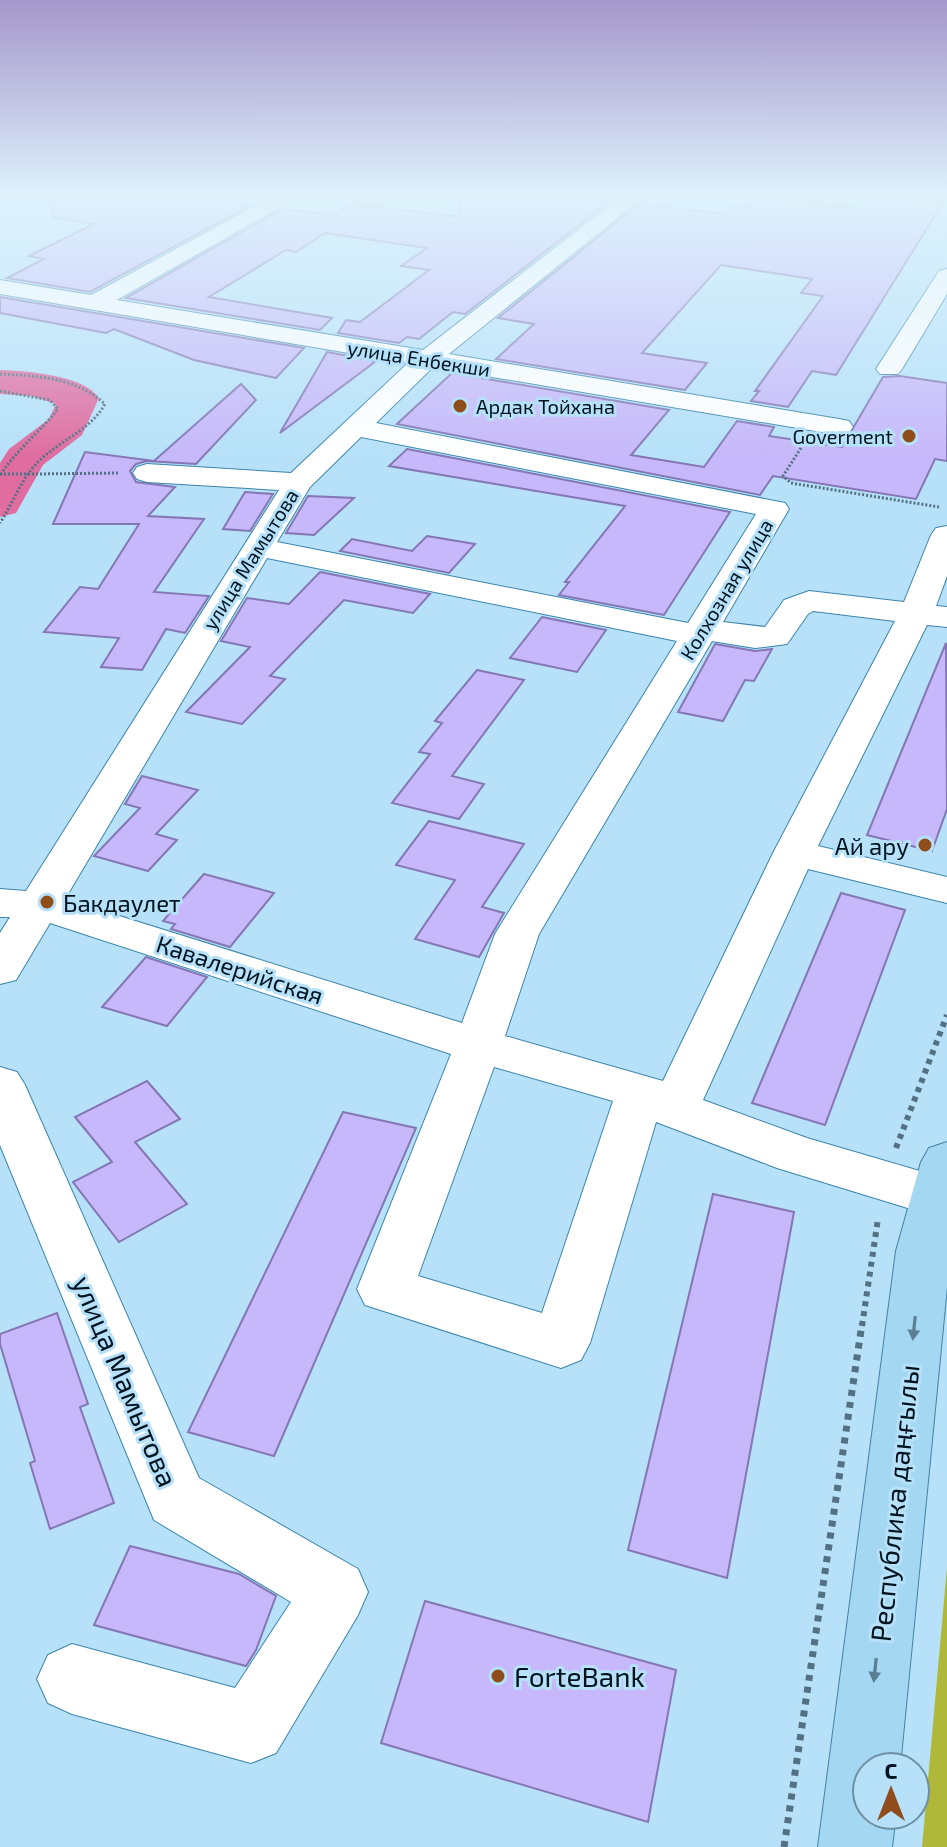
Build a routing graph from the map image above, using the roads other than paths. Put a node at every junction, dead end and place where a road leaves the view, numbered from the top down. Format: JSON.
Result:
{"nodes":[{"id":1,"x":127,"y":285,"type":"edge"},
{"id":2,"x":521,"y":285,"type":"edge"},
{"id":3,"x":942,"y":285,"type":"edge"},
{"id":4,"x":0,"y":287,"type":"edge"},
{"id":5,"x":94,"y":303,"type":"junction"},
{"id":6,"x":922,"y":320,"type":"junction"},
{"id":7,"x":947,"y":323,"type":"edge"},
{"id":8,"x":426,"y":360,"type":"junction"},
{"id":9,"x":889,"y":369,"type":"dead end"},
{"id":10,"x":827,"y":425,"type":"road end"},
{"id":11,"x":354,"y":427,"type":"junction"},
{"id":12,"x":147,"y":473,"type":"road end"},
{"id":13,"x":298,"y":482,"type":"junction"},
{"id":14,"x":947,"y":535,"type":"edge"},
{"id":15,"x":257,"y":547,"type":"junction"},
{"id":16,"x":932,"y":614,"type":"edge"},
{"id":17,"x":700,"y":632,"type":"junction"},
{"id":18,"x":794,"y":853,"type":"junction"},
{"id":19,"x":947,"y":890,"type":"edge"},
{"id":20,"x":20,"y":904,"type":"edge"},
{"id":21,"x":0,"y":969,"type":"edge"},
{"id":22,"x":478,"y":1045,"type":"junction"},
{"id":23,"x":0,"y":1085,"type":"edge"},
{"id":24,"x":658,"y":1100,"type":"junction"},
{"id":25,"x":942,"y":1179,"type":"edge"},
{"id":26,"x":72,"y":1679,"type":"dead end"},
{"id":27,"x":855,"y":1847,"type":"edge"}],
"edges":[{"from":1,"to":5,"type":"street"},
{"from":2,"to":8,"type":"street","name":"улица Мамытова"},
{"from":3,"to":6,"type":"street"},
{"from":4,"to":5,"type":"street","name":"улица Енбекши"},
{"from":5,"to":8,"type":"street","name":"улица Енбекши"},
{"from":6,"to":7,"type":"street"},
{"from":6,"to":9,"type":"street"},
{"from":8,"to":10,"type":"street","name":"улица Енбекши"},
{"from":8,"to":11,"type":"street","name":"улица Мамытова"},
{"from":11,"to":13,"type":"street","name":"улица Мамытова"},
{"from":11,"to":17,"type":"street","name":"Колхозная улица"},
{"from":12,"to":13,"type":"street"},
{"from":13,"to":15,"type":"street","name":"улица Мамытова"},
{"from":14,"to":16,"type":"street"},
{"from":15,"to":17,"type":"street"},
{"from":15,"to":20,"type":"street","name":"улица Мамытова"},
{"from":16,"to":17,"type":"street"},
{"from":16,"to":18,"type":"street"},
{"from":17,"to":22,"type":"street","name":"Колхозная улица"},
{"from":18,"to":19,"type":"street"},
{"from":18,"to":24,"type":"street"},
{"from":20,"to":21,"type":"street","name":"улица Мамытова"},
{"from":20,"to":22,"type":"street","name":"Кавалерийская"},
{"from":22,"to":24,"type":"street","name":"Кавалерийская"},
{"from":22,"to":24,"type":"street","name":"Колхозная улица"},
{"from":23,"to":26,"type":"street","name":"улица Мамытова"},
{"from":24,"to":25,"type":"street","name":"Кавалерийская"},
{"from":25,"to":27,"type":"main road","name":"Республика даңғылы","one_way":true}]}
